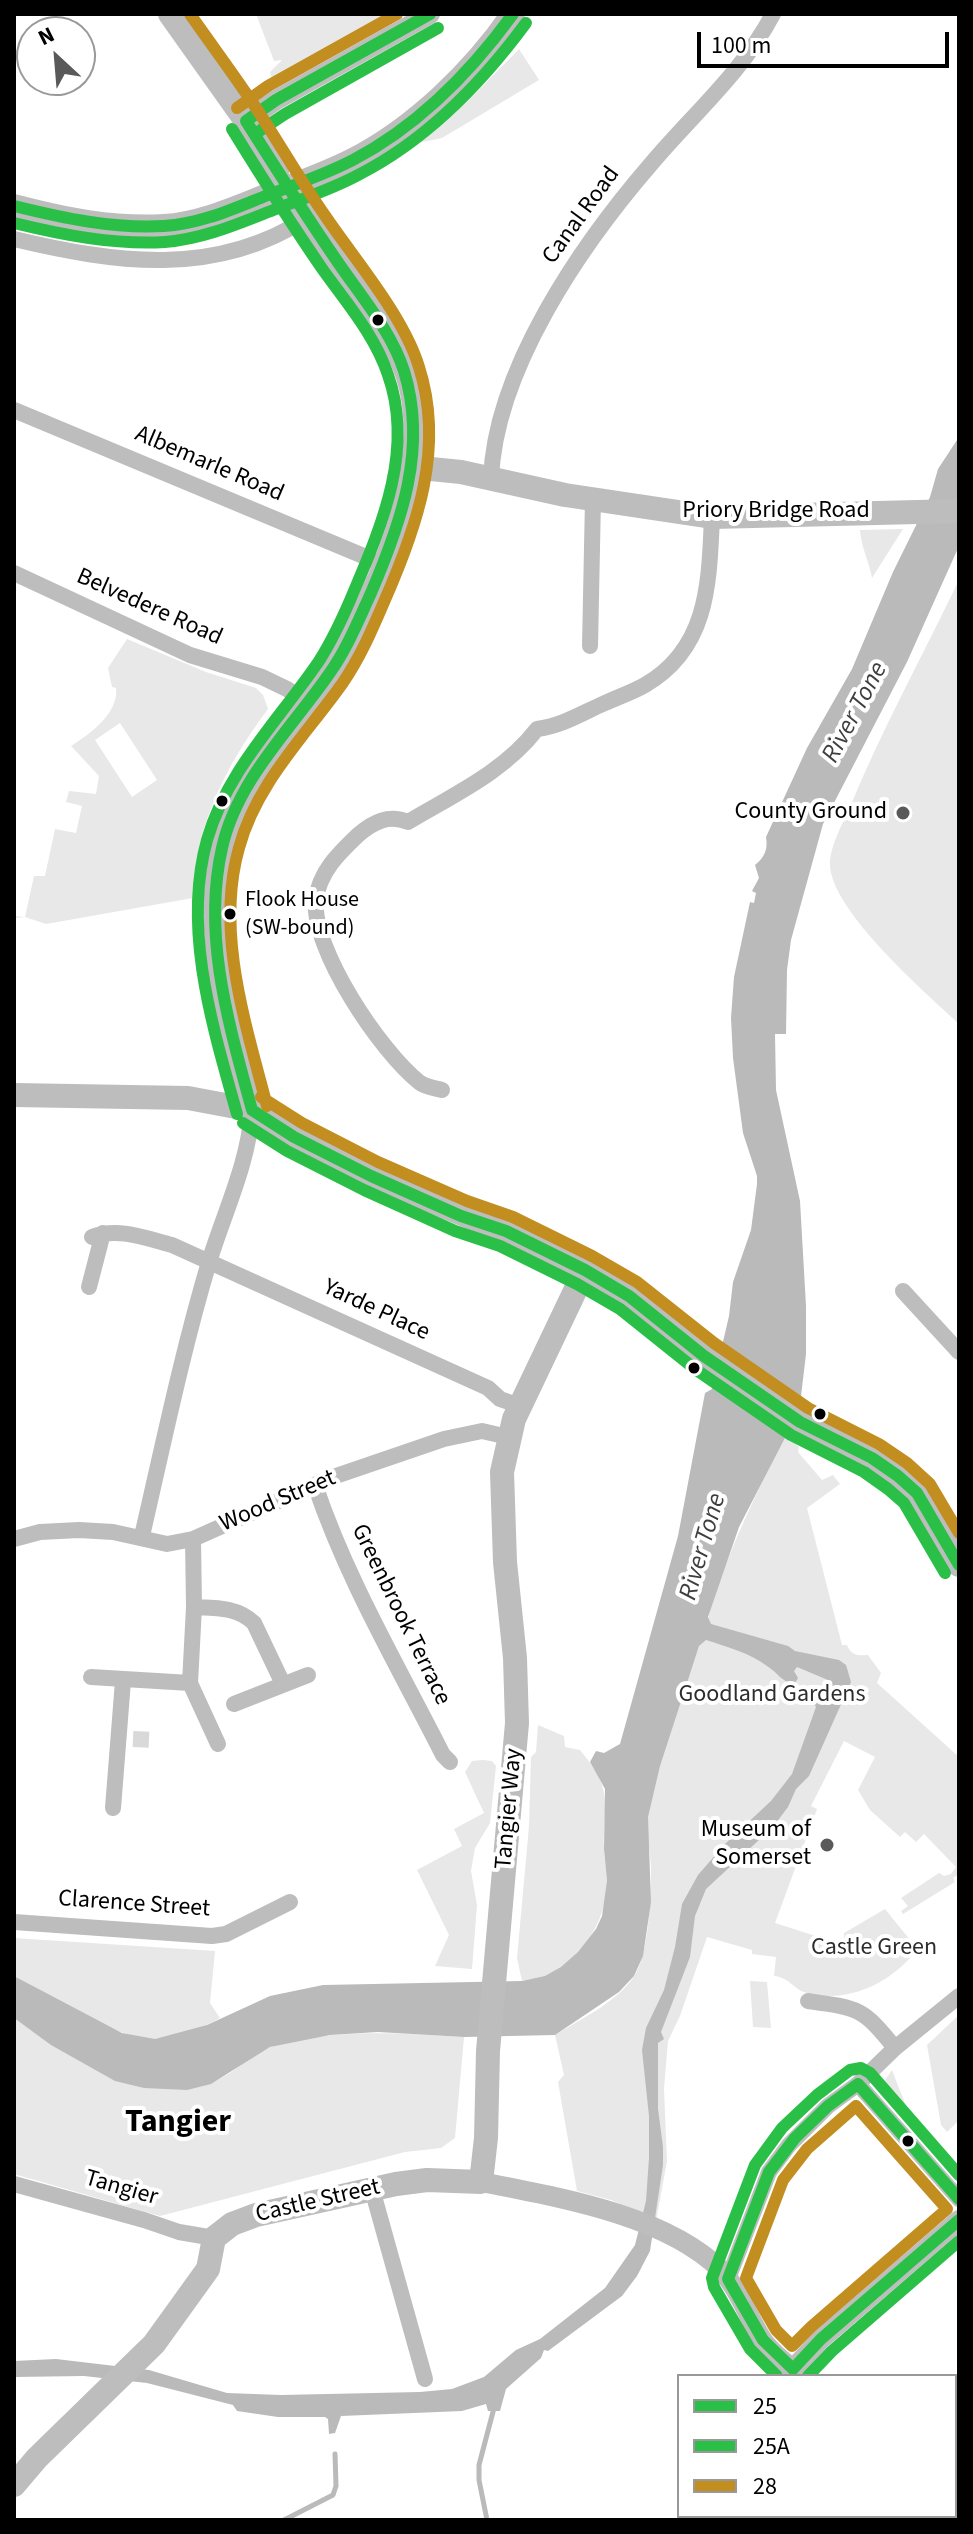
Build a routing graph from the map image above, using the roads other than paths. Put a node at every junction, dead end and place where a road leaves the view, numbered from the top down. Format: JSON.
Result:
{"nodes":[{"id":1,"x":170,"y":14,"type":"edge"},
{"id":2,"x":430,"y":14,"type":"edge"},
{"id":3,"x":773,"y":14,"type":"edge"},
{"id":4,"x":506,"y":17,"type":"edge"},
{"id":5,"x":246,"y":121,"type":"junction"},
{"id":6,"x":277,"y":173,"type":"dead end"},
{"id":7,"x":14,"y":206,"type":"edge"},
{"id":8,"x":303,"y":212,"type":"joint"},
{"id":9,"x":14,"y":239,"type":"edge"},
{"id":10,"x":14,"y":410,"type":"edge"},
{"id":11,"x":411,"y":467,"type":"junction"},
{"id":12,"x":491,"y":479,"type":"junction"},
{"id":13,"x":593,"y":499,"type":"junction"},
{"id":14,"x":959,"y":511,"type":"edge"},
{"id":15,"x":712,"y":517,"type":"junction"},
{"id":16,"x":385,"y":565,"type":"junction"},
{"id":17,"x":14,"y":573,"type":"edge"},
{"id":18,"x":590,"y":646,"type":"dead end"},
{"id":19,"x":308,"y":703,"type":"junction"},
{"id":20,"x":442,"y":1090,"type":"dead end"},
{"id":21,"x":14,"y":1095,"type":"edge"},
{"id":22,"x":252,"y":1110,"type":"junction"},
{"id":23,"x":209,"y":1262,"type":"junction"},
{"id":24,"x":585,"y":1270,"type":"junction"},
{"id":25,"x":89,"y":1287,"type":"dead end"},
{"id":26,"x":902,"y":1296,"type":"dead end"},
{"id":27,"x":959,"y":1352,"type":"edge"},
{"id":28,"x":520,"y":1406,"type":"junction"},
{"id":29,"x":508,"y":1437,"type":"junction"},
{"id":30,"x":315,"y":1485,"type":"junction"},
{"id":31,"x":142,"y":1536,"type":"junction"},
{"id":32,"x":14,"y":1539,"type":"edge"},
{"id":33,"x":193,"y":1539,"type":"junction"},
{"id":34,"x":959,"y":1565,"type":"edge"},
{"id":35,"x":194,"y":1607,"type":"junction"},
{"id":36,"x":308,"y":1675,"type":"dead end"},
{"id":37,"x":91,"y":1677,"type":"dead end"},
{"id":38,"x":123,"y":1681,"type":"junction"},
{"id":39,"x":190,"y":1683,"type":"junction"},
{"id":40,"x":283,"y":1684,"type":"junction"},
{"id":41,"x":234,"y":1704,"type":"dead end"},
{"id":42,"x":218,"y":1744,"type":"dead end"},
{"id":43,"x":450,"y":1762,"type":"dead end"},
{"id":44,"x":113,"y":1808,"type":"dead end"},
{"id":45,"x":290,"y":1902,"type":"dead end"},
{"id":46,"x":14,"y":1922,"type":"edge"},
{"id":47,"x":959,"y":1996,"type":"edge"},
{"id":48,"x":808,"y":2001,"type":"dead end"},
{"id":49,"x":895,"y":2048,"type":"junction"},
{"id":50,"x":858,"y":2084,"type":"junction"},
{"id":51,"x":481,"y":2182,"type":"junction"},
{"id":52,"x":14,"y":2184,"type":"edge"},
{"id":53,"x":372,"y":2189,"type":"junction"},
{"id":54,"x":959,"y":2199,"type":"edge"},
{"id":55,"x":959,"y":2220,"type":"edge"},
{"id":56,"x":214,"y":2238,"type":"junction"},
{"id":57,"x":728,"y":2279,"type":"junction"},
{"id":58,"x":793,"y":2373,"type":"edge"},
{"id":59,"x":425,"y":2379,"type":"dead end"},
{"id":60,"x":14,"y":2485,"type":"edge"}],
"edges":[{"from":1,"to":5,"type":"main road"},
{"from":2,"to":5,"type":"street"},
{"from":3,"to":12,"type":"street","name":"Canal Road"},
{"from":4,"to":7,"type":"main road"},
{"from":5,"to":6,"type":"main road"},
{"from":8,"to":9,"type":"street"},
{"from":8,"to":11,"type":"main road"},
{"from":10,"to":16,"type":"street","name":"Albemarle Road"},
{"from":11,"to":12,"type":"main road","name":"Priory Bridge Road"},
{"from":11,"to":16,"type":"main road"},
{"from":12,"to":13,"type":"main road","name":"Priory Bridge Road"},
{"from":13,"to":15,"type":"main road","name":"Priory Bridge Road"},
{"from":13,"to":18,"type":"street"},
{"from":14,"to":15,"type":"main road","name":"Priory Bridge Road"},
{"from":15,"to":20,"type":"street"},
{"from":16,"to":19,"type":"main road"},
{"from":17,"to":19,"type":"street","name":"Belvedere Road"},
{"from":19,"to":22,"type":"main road"},
{"from":21,"to":22,"type":"main road"},
{"from":22,"to":23,"type":"street"},
{"from":22,"to":24,"type":"main road"},
{"from":23,"to":25,"type":"street"},
{"from":23,"to":28,"type":"street","name":"Yarde Place"},
{"from":23,"to":31,"type":"street"},
{"from":24,"to":28,"type":"main road"},
{"from":24,"to":34,"type":"main road"},
{"from":26,"to":27,"type":"street"},
{"from":28,"to":29,"type":"main road"},
{"from":29,"to":30,"type":"street","name":"Wood Street"},
{"from":29,"to":51,"type":"main road","name":"Tangier Way"},
{"from":30,"to":33,"type":"street","name":"Wood Street"},
{"from":30,"to":43,"type":"street","name":"Greenbrook Terrace"},
{"from":31,"to":32,"type":"street","name":"Wood Street"},
{"from":31,"to":33,"type":"street","name":"Wood Street"},
{"from":33,"to":35,"type":"street"},
{"from":35,"to":39,"type":"street"},
{"from":35,"to":40,"type":"street"},
{"from":36,"to":40,"type":"street"},
{"from":37,"to":38,"type":"street"},
{"from":38,"to":39,"type":"street"},
{"from":38,"to":44,"type":"street"},
{"from":39,"to":42,"type":"street"},
{"from":40,"to":41,"type":"street"},
{"from":45,"to":46,"type":"street","name":"Clarence Street"},
{"from":47,"to":49,"type":"street"},
{"from":48,"to":49,"type":"street"},
{"from":49,"to":50,"type":"street"},
{"from":50,"to":54,"type":"street"},
{"from":50,"to":57,"type":"street"},
{"from":51,"to":53,"type":"main road","name":"Castle Street"},
{"from":51,"to":57,"type":"street","name":"Castle Street"},
{"from":52,"to":56,"type":"street","name":"Tangier"},
{"from":53,"to":56,"type":"main road","name":"Castle Street"},
{"from":53,"to":59,"type":"street"},
{"from":55,"to":58,"type":"street"},
{"from":56,"to":60,"type":"main road"},
{"from":57,"to":58,"type":"street","name":"Castle Street"}]}
